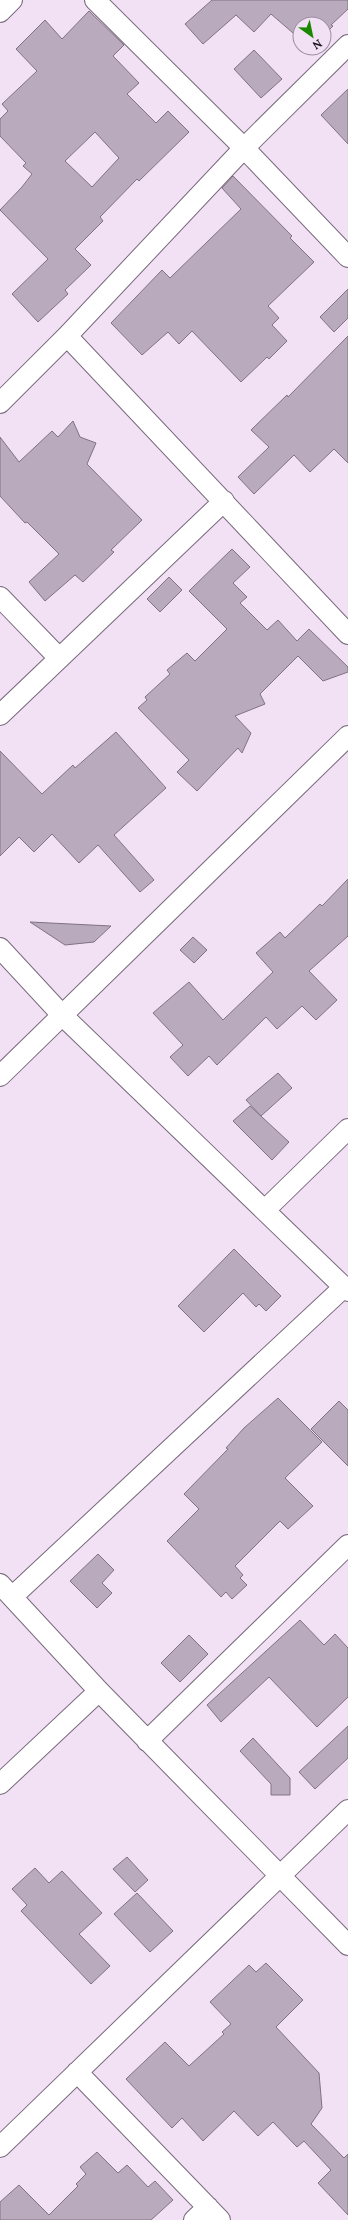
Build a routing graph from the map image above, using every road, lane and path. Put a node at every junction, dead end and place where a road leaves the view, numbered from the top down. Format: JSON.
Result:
{"nodes":[{"id":1,"x":12,"y":0,"type":"edge"},
{"id":2,"x":95,"y":0,"type":"edge"},
{"id":3,"x":0,"y":12,"type":"edge"},
{"id":4,"x":348,"y":45,"type":"edge"},
{"id":5,"x":244,"y":148,"type":"junction"},
{"id":6,"x":348,"y":257,"type":"edge"},
{"id":7,"x":67,"y":336,"type":"junction"},
{"id":8,"x":0,"y":403,"type":"edge"},
{"id":9,"x":224,"y":501,"type":"junction"},
{"id":10,"x":0,"y":596,"type":"edge"},
{"id":11,"x":348,"y":634,"type":"edge"},
{"id":12,"x":59,"y":658,"type":"junction"},
{"id":13,"x":0,"y":715,"type":"edge"},
{"id":14,"x":348,"y":736,"type":"edge"},
{"id":15,"x":0,"y":948,"type":"edge"},
{"id":16,"x":62,"y":1015,"type":"junction"},
{"id":17,"x":0,"y":1076,"type":"edge"},
{"id":18,"x":348,"y":1129,"type":"edge"},
{"id":19,"x":265,"y":1210,"type":"junction"},
{"id":20,"x":346,"y":1289,"type":"edge"},
{"id":21,"x":348,"y":1545,"type":"edge"},
{"id":22,"x":6,"y":1590,"type":"edge"},
{"id":23,"x":99,"y":1691,"type":"junction"},
{"id":24,"x":147,"y":1741,"type":"junction"},
{"id":25,"x":0,"y":1784,"type":"edge"},
{"id":26,"x":348,"y":1810,"type":"edge"},
{"id":27,"x":279,"y":1876,"type":"junction"},
{"id":28,"x":348,"y":1945,"type":"edge"},
{"id":29,"x":77,"y":2072,"type":"junction"},
{"id":30,"x":0,"y":2147,"type":"edge"},
{"id":31,"x":207,"y":2216,"type":"edge"}],
"edges":[{"from":1,"to":3,"type":"street"},
{"from":2,"to":5,"type":"street"},
{"from":4,"to":5,"type":"street"},
{"from":5,"to":6,"type":"street"},
{"from":5,"to":7,"type":"street"},
{"from":7,"to":8,"type":"street"},
{"from":7,"to":9,"type":"street"},
{"from":9,"to":11,"type":"street"},
{"from":9,"to":12,"type":"street"},
{"from":10,"to":12,"type":"street"},
{"from":12,"to":13,"type":"street"},
{"from":14,"to":16,"type":"street"},
{"from":15,"to":16,"type":"street"},
{"from":16,"to":17,"type":"street"},
{"from":16,"to":19,"type":"street"},
{"from":18,"to":19,"type":"street"},
{"from":19,"to":20,"type":"street"},
{"from":20,"to":22,"type":"street"},
{"from":21,"to":24,"type":"street"},
{"from":22,"to":23,"type":"street"},
{"from":23,"to":24,"type":"street"},
{"from":23,"to":25,"type":"street"},
{"from":24,"to":27,"type":"street"},
{"from":26,"to":27,"type":"street"},
{"from":27,"to":28,"type":"street"},
{"from":27,"to":29,"type":"street"},
{"from":29,"to":30,"type":"street"},
{"from":29,"to":31,"type":"street"}]}
